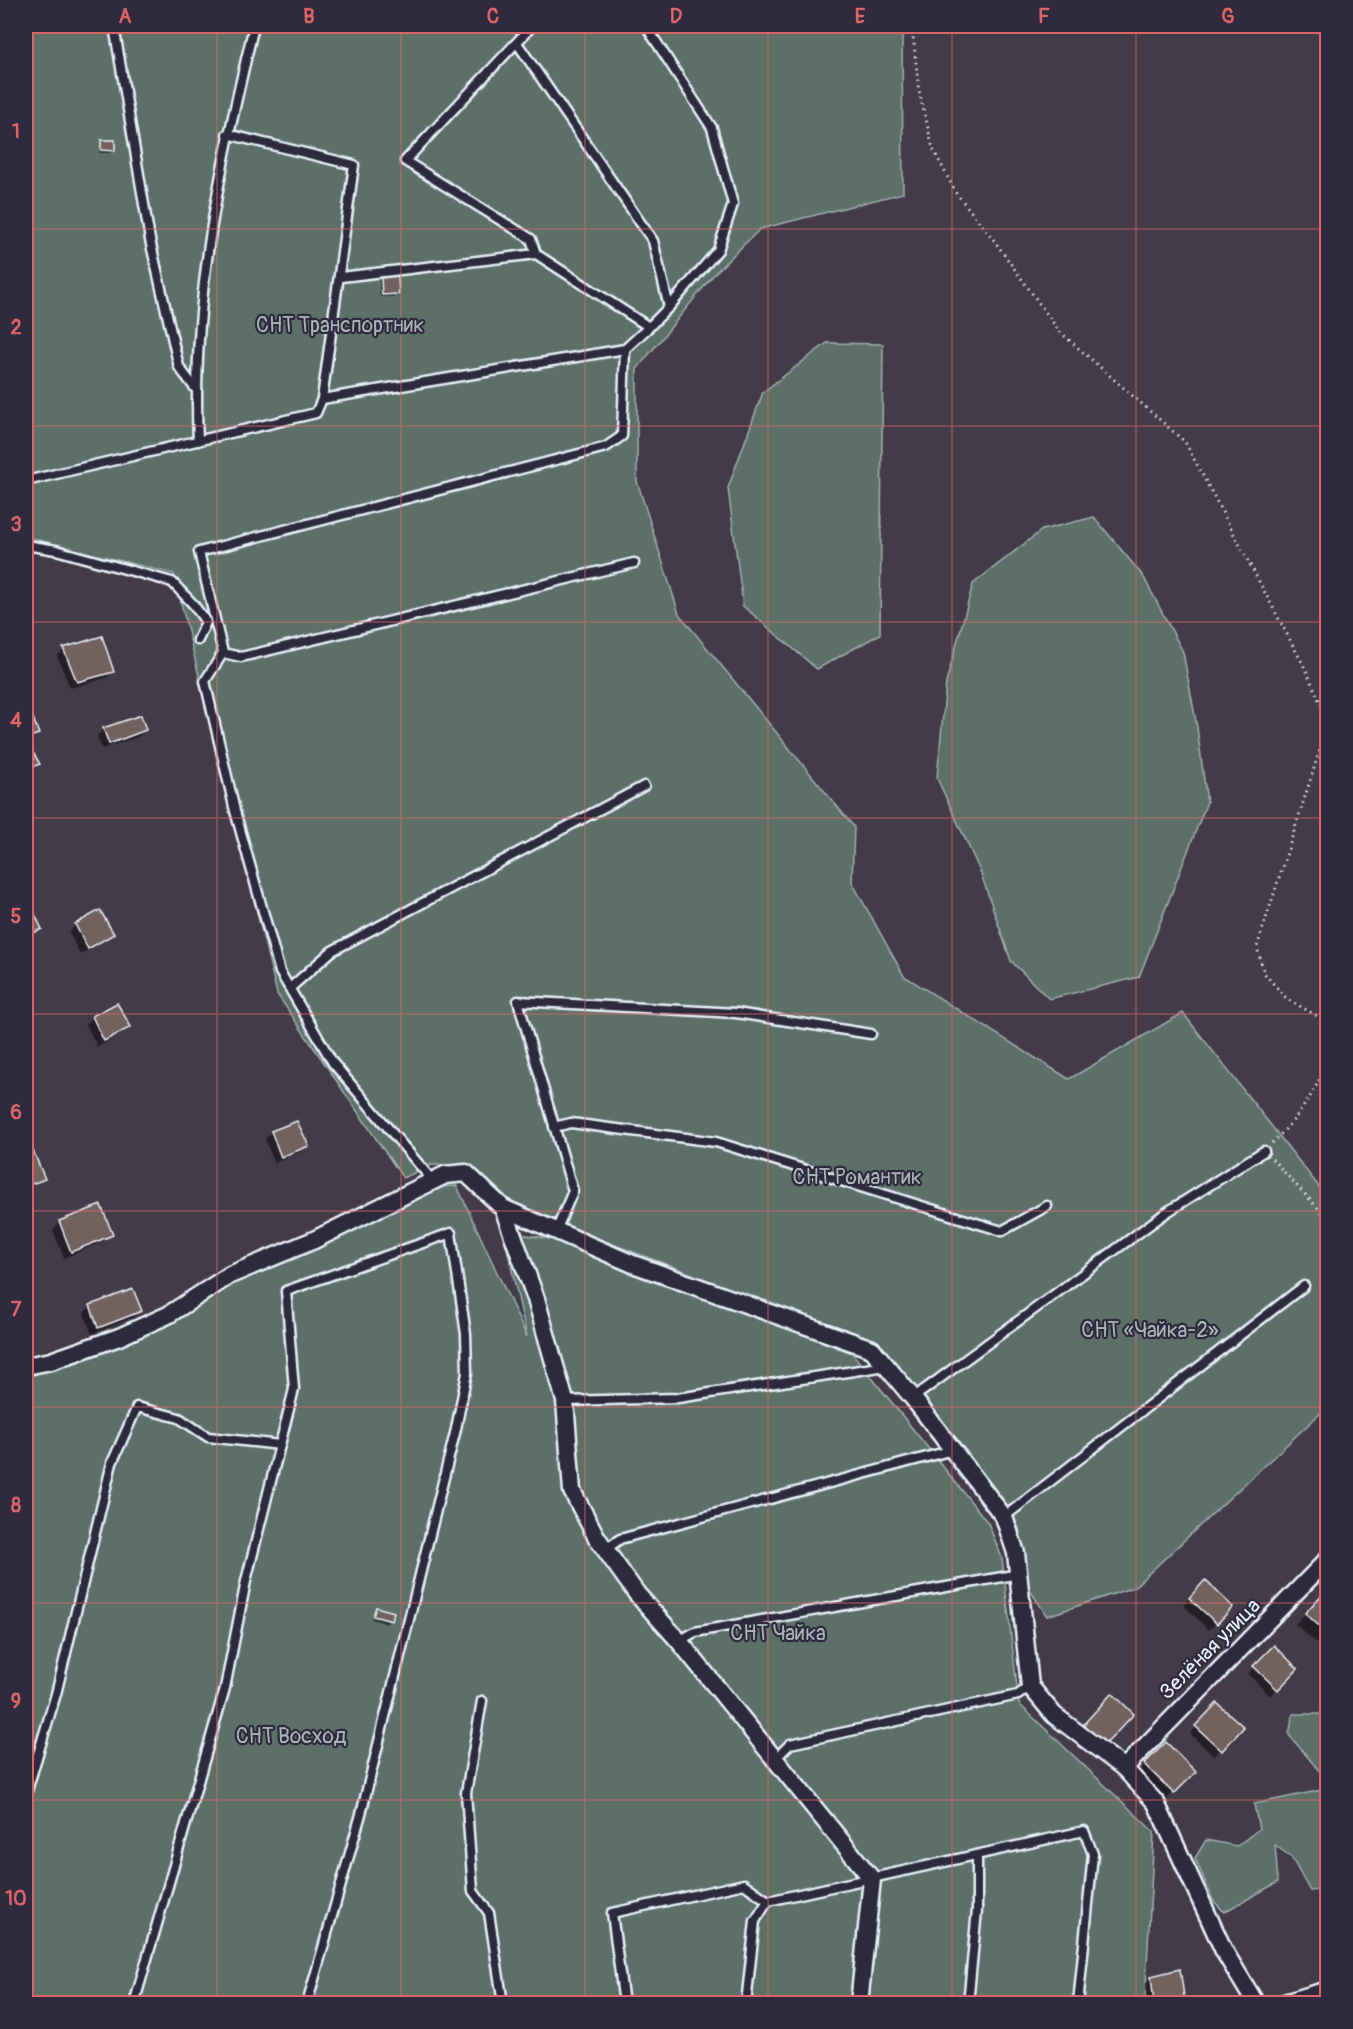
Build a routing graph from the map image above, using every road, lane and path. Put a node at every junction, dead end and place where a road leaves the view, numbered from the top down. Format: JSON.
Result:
{"nodes":[{"id":1,"x":114,"y":26,"type":"edge"},
{"id":2,"x":254,"y":26,"type":"edge"},
{"id":3,"x":532,"y":26,"type":"edge"},
{"id":4,"x":646,"y":26,"type":"edge"},
{"id":5,"x":912,"y":26,"type":"edge"},
{"id":6,"x":517,"y":43,"type":"junction"},
{"id":7,"x":227,"y":134,"type":"junction"},
{"id":8,"x":536,"y":254,"type":"junction"},
{"id":9,"x":341,"y":277,"type":"junction"},
{"id":10,"x":669,"y":307,"type":"junction"},
{"id":11,"x":649,"y":327,"type":"junction"},
{"id":12,"x":625,"y":349,"type":"junction"},
{"id":13,"x":195,"y":388,"type":"junction"},
{"id":14,"x":322,"y":399,"type":"junction"},
{"id":15,"x":198,"y":441,"type":"junction"},
{"id":16,"x":26,"y":481,"type":"edge"},
{"id":17,"x":26,"y":545,"type":"edge"},
{"id":18,"x":634,"y":563,"type":"dead end"},
{"id":19,"x":198,"y":640,"type":"dead end"},
{"id":20,"x":224,"y":653,"type":"junction"},
{"id":21,"x":1325,"y":709,"type":"edge"},
{"id":22,"x":644,"y":786,"type":"dead end"},
{"id":23,"x":290,"y":988,"type":"junction"},
{"id":24,"x":1328,"y":1022,"type":"edge"},
{"id":25,"x":871,"y":1034,"type":"dead end"},
{"id":26,"x":1328,"y":1060,"type":"edge"},
{"id":27,"x":554,"y":1127,"type":"junction"},
{"id":28,"x":1264,"y":1151,"type":"junction"},
{"id":29,"x":433,"y":1181,"type":"junction"},
{"id":30,"x":1047,"y":1206,"type":"dead end"},
{"id":31,"x":503,"y":1208,"type":"junction"},
{"id":32,"x":1328,"y":1219,"type":"edge"},
{"id":33,"x":556,"y":1231,"type":"junction"},
{"id":34,"x":1304,"y":1286,"type":"dead end"},
{"id":35,"x":26,"y":1366,"type":"edge"},
{"id":36,"x":886,"y":1366,"type":"junction"},
{"id":37,"x":913,"y":1398,"type":"junction"},
{"id":38,"x":565,"y":1401,"type":"junction"},
{"id":39,"x":280,"y":1445,"type":"junction"},
{"id":40,"x":953,"y":1450,"type":"junction"},
{"id":41,"x":1004,"y":1517,"type":"junction"},
{"id":42,"x":605,"y":1550,"type":"junction"},
{"id":43,"x":1328,"y":1560,"type":"edge"},
{"id":44,"x":1019,"y":1574,"type":"junction"},
{"id":45,"x":679,"y":1641,"type":"junction"},
{"id":46,"x":1030,"y":1686,"type":"junction"},
{"id":47,"x":482,"y":1701,"type":"dead end"},
{"id":48,"x":775,"y":1759,"type":"junction"},
{"id":49,"x":1124,"y":1768,"type":"junction"},
{"id":50,"x":26,"y":1794,"type":"edge"},
{"id":51,"x":977,"y":1855,"type":"junction"},
{"id":52,"x":872,"y":1879,"type":"junction"},
{"id":53,"x":768,"y":1901,"type":"junction"},
{"id":54,"x":1328,"y":1990,"type":"edge"},
{"id":55,"x":134,"y":2004,"type":"edge"},
{"id":56,"x":307,"y":2004,"type":"edge"},
{"id":57,"x":503,"y":2004,"type":"edge"},
{"id":58,"x":624,"y":2004,"type":"edge"},
{"id":59,"x":746,"y":2004,"type":"edge"},
{"id":60,"x":859,"y":2004,"type":"edge"},
{"id":61,"x":968,"y":2004,"type":"edge"},
{"id":62,"x":1078,"y":2004,"type":"edge"},
{"id":63,"x":1256,"y":2004,"type":"edge"},
{"id":64,"x":1281,"y":2004,"type":"edge"}],
"edges":[{"from":1,"to":13,"type":"lane"},
{"from":2,"to":7,"type":"lane"},
{"from":3,"to":6,"type":"lane"},
{"from":4,"to":10,"type":"lane"},
{"from":5,"to":21,"type":"path"},
{"from":6,"to":8,"type":"lane"},
{"from":6,"to":10,"type":"lane"},
{"from":7,"to":9,"type":"lane"},
{"from":7,"to":13,"type":"lane"},
{"from":8,"to":9,"type":"lane"},
{"from":8,"to":11,"type":"lane"},
{"from":9,"to":14,"type":"lane"},
{"from":10,"to":11,"type":"lane"},
{"from":11,"to":12,"type":"lane"},
{"from":12,"to":14,"type":"lane"},
{"from":12,"to":20,"type":"lane"},
{"from":13,"to":15,"type":"lane"},
{"from":14,"to":15,"type":"lane"},
{"from":15,"to":16,"type":"lane"},
{"from":17,"to":19,"type":"lane"},
{"from":18,"to":20,"type":"lane"},
{"from":20,"to":23,"type":"lane"},
{"from":21,"to":24,"type":"path"},
{"from":22,"to":23,"type":"lane"},
{"from":23,"to":29,"type":"lane"},
{"from":25,"to":27,"type":"lane"},
{"from":26,"to":28,"type":"path"},
{"from":27,"to":30,"type":"lane"},
{"from":27,"to":33,"type":"lane"},
{"from":28,"to":32,"type":"path"},
{"from":28,"to":37,"type":"lane"},
{"from":29,"to":31,"type":"street"},
{"from":29,"to":35,"type":"street"},
{"from":31,"to":33,"type":"street"},
{"from":31,"to":38,"type":"street"},
{"from":33,"to":36,"type":"street"},
{"from":34,"to":41,"type":"lane"},
{"from":36,"to":37,"type":"street"},
{"from":36,"to":38,"type":"lane"},
{"from":37,"to":40,"type":"street"},
{"from":38,"to":42,"type":"street"},
{"from":39,"to":50,"type":"lane"},
{"from":39,"to":55,"type":"lane"},
{"from":39,"to":56,"type":"lane"},
{"from":40,"to":41,"type":"street"},
{"from":40,"to":42,"type":"lane"},
{"from":41,"to":44,"type":"street"},
{"from":42,"to":45,"type":"street"},
{"from":43,"to":49,"type":"street","name":"Зелёная улица"},
{"from":44,"to":45,"type":"lane"},
{"from":44,"to":46,"type":"street"},
{"from":45,"to":48,"type":"street"},
{"from":46,"to":48,"type":"lane"},
{"from":46,"to":49,"type":"street"},
{"from":47,"to":57,"type":"lane"},
{"from":48,"to":52,"type":"street"},
{"from":49,"to":63,"type":"street"},
{"from":51,"to":52,"type":"lane"},
{"from":51,"to":61,"type":"lane"},
{"from":51,"to":62,"type":"lane"},
{"from":52,"to":53,"type":"lane"},
{"from":52,"to":60,"type":"street"},
{"from":53,"to":58,"type":"lane"},
{"from":53,"to":59,"type":"lane"},
{"from":54,"to":64,"type":"street"}]}
